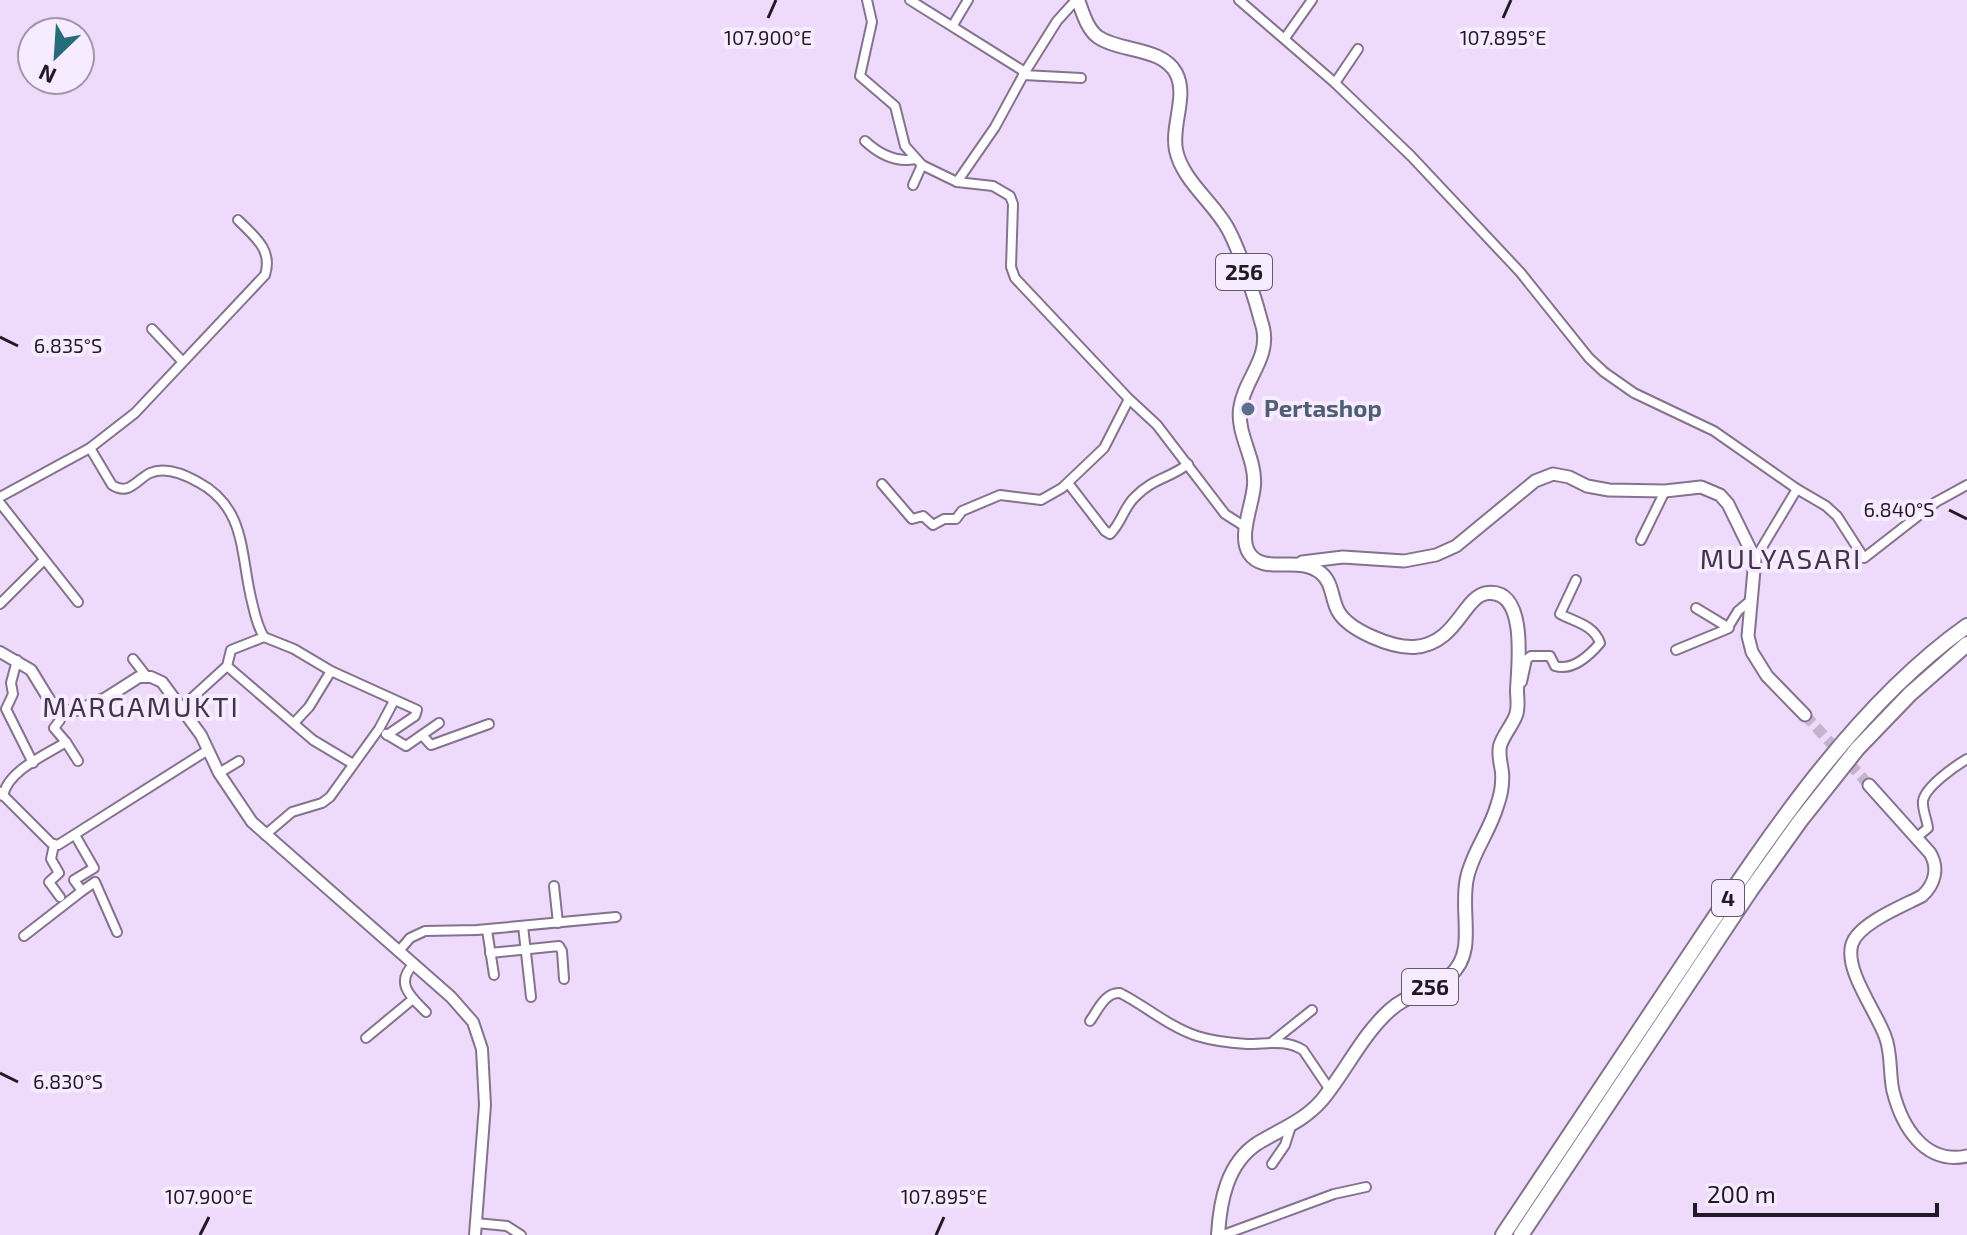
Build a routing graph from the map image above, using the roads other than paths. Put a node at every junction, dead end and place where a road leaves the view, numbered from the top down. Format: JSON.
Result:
{"nodes":[{"id":1,"x":867,"y":0,"type":"edge"},
{"id":2,"x":910,"y":0,"type":"edge"},
{"id":3,"x":968,"y":0,"type":"edge"},
{"id":4,"x":1077,"y":0,"type":"edge"},
{"id":5,"x":1239,"y":0,"type":"edge"},
{"id":6,"x":1256,"y":0,"type":"edge"},
{"id":7,"x":1312,"y":0,"type":"edge"},
{"id":8,"x":1249,"y":8,"type":"junction"},
{"id":9,"x":953,"y":25,"type":"junction"},
{"id":10,"x":1285,"y":38,"type":"junction"},
{"id":11,"x":1358,"y":49,"type":"dead end"},
{"id":12,"x":1024,"y":73,"type":"junction"},
{"id":13,"x":1081,"y":78,"type":"dead end"},
{"id":14,"x":1335,"y":83,"type":"junction"},
{"id":15,"x":865,"y":141,"type":"dead end"},
{"id":16,"x":918,"y":162,"type":"junction"},
{"id":17,"x":957,"y":182,"type":"junction"},
{"id":18,"x":913,"y":185,"type":"dead end"},
{"id":19,"x":238,"y":220,"type":"dead end"},
{"id":20,"x":152,"y":329,"type":"dead end"},
{"id":21,"x":182,"y":361,"type":"junction"},
{"id":22,"x":1129,"y":399,"type":"junction"},
{"id":23,"x":90,"y":448,"type":"junction"},
{"id":24,"x":1188,"y":464,"type":"junction"},
{"id":25,"x":882,"y":484,"type":"dead end"},
{"id":26,"x":1065,"y":485,"type":"junction"},
{"id":27,"x":1967,"y":485,"type":"edge"},
{"id":28,"x":1797,"y":489,"type":"junction"},
{"id":29,"x":1665,"y":491,"type":"junction"},
{"id":30,"x":0,"y":500,"type":"edge"},
{"id":31,"x":1247,"y":528,"type":"junction"},
{"id":32,"x":1641,"y":540,"type":"dead end"},
{"id":33,"x":1343,"y":557,"type":"junction"},
{"id":34,"x":1755,"y":559,"type":"junction"},
{"id":35,"x":44,"y":560,"type":"junction"},
{"id":36,"x":1302,"y":562,"type":"junction"},
{"id":37,"x":1324,"y":575,"type":"junction"},
{"id":38,"x":1576,"y":580,"type":"dead end"},
{"id":39,"x":1751,"y":599,"type":"junction"},
{"id":40,"x":78,"y":602,"type":"dead end"},
{"id":41,"x":0,"y":604,"type":"edge"},
{"id":42,"x":1696,"y":608,"type":"dead end"},
{"id":43,"x":1967,"y":626,"type":"edge"},
{"id":44,"x":1729,"y":628,"type":"junction"},
{"id":45,"x":264,"y":637,"type":"junction"},
{"id":46,"x":1967,"y":644,"type":"edge"},
{"id":47,"x":1676,"y":650,"type":"dead end"},
{"id":48,"x":0,"y":652,"type":"edge"},
{"id":49,"x":133,"y":659,"type":"dead end"},
{"id":50,"x":17,"y":660,"type":"junction"},
{"id":51,"x":227,"y":666,"type":"junction"},
{"id":52,"x":331,"y":671,"type":"junction"},
{"id":53,"x":147,"y":677,"type":"junction"},
{"id":54,"x":1517,"y":694,"type":"junction"},
{"id":55,"x":394,"y":701,"type":"junction"},
{"id":56,"x":182,"y":707,"type":"junction"},
{"id":57,"x":59,"y":710,"type":"junction"},
{"id":58,"x":1805,"y":715,"type":"tunnel mouth"},
{"id":59,"x":294,"y":723,"type":"junction"},
{"id":60,"x":439,"y":723,"type":"dead end"},
{"id":61,"x":489,"y":724,"type":"dead end"},
{"id":62,"x":383,"y":732,"type":"junction"},
{"id":63,"x":422,"y":735,"type":"junction"},
{"id":64,"x":66,"y":742,"type":"junction"},
{"id":65,"x":208,"y":750,"type":"junction"},
{"id":66,"x":1967,"y":759,"type":"edge"},
{"id":67,"x":78,"y":761,"type":"dead end"},
{"id":68,"x":239,"y":761,"type":"dead end"},
{"id":69,"x":33,"y":763,"type":"junction"},
{"id":70,"x":353,"y":764,"type":"junction"},
{"id":71,"x":219,"y":773,"type":"junction"},
{"id":72,"x":1869,"y":785,"type":"tunnel mouth"},
{"id":73,"x":2,"y":794,"type":"edge"},
{"id":74,"x":75,"y":835,"type":"junction"},
{"id":75,"x":265,"y":835,"type":"junction"},
{"id":76,"x":1917,"y":837,"type":"junction"},
{"id":77,"x":54,"y":845,"type":"junction"},
{"id":78,"x":554,"y":886,"type":"dead end"},
{"id":79,"x":82,"y":891,"type":"junction"},
{"id":80,"x":60,"y":897,"type":"dead end"},
{"id":81,"x":616,"y":917,"type":"dead end"},
{"id":82,"x":558,"y":923,"type":"junction"},
{"id":83,"x":523,"y":926,"type":"junction"},
{"id":84,"x":487,"y":930,"type":"junction"},
{"id":85,"x":117,"y":932,"type":"dead end"},
{"id":86,"x":24,"y":936,"type":"dead end"},
{"id":87,"x":524,"y":949,"type":"junction"},
{"id":88,"x":399,"y":951,"type":"junction"},
{"id":89,"x":490,"y":953,"type":"junction"},
{"id":90,"x":414,"y":964,"type":"junction"},
{"id":91,"x":494,"y":975,"type":"dead end"},
{"id":92,"x":564,"y":979,"type":"dead end"},
{"id":93,"x":531,"y":997,"type":"dead end"},
{"id":94,"x":413,"y":999,"type":"junction"},
{"id":95,"x":1312,"y":1010,"type":"dead end"},
{"id":96,"x":426,"y":1012,"type":"dead end"},
{"id":97,"x":1090,"y":1021,"type":"dead end"},
{"id":98,"x":366,"y":1038,"type":"dead end"},
{"id":99,"x":1271,"y":1042,"type":"junction"},
{"id":100,"x":1330,"y":1090,"type":"junction"},
{"id":101,"x":1291,"y":1126,"type":"junction"},
{"id":102,"x":1967,"y":1156,"type":"edge"},
{"id":103,"x":1272,"y":1164,"type":"dead end"},
{"id":104,"x":1366,"y":1187,"type":"dead end"},
{"id":105,"x":1533,"y":1204,"type":"junction"},
{"id":106,"x":476,"y":1223,"type":"junction"},
{"id":107,"x":475,"y":1235,"type":"edge"},
{"id":108,"x":521,"y":1235,"type":"edge"},
{"id":109,"x":1220,"y":1235,"type":"edge"},
{"id":110,"x":1503,"y":1235,"type":"edge"},
{"id":111,"x":1521,"y":1235,"type":"edge"}],
"edges":[{"from":1,"to":16,"type":"street"},
{"from":2,"to":9,"type":"street"},
{"from":3,"to":9,"type":"street"},
{"from":4,"to":12,"type":"street"},
{"from":4,"to":31,"type":"main road","number":"256"},
{"from":5,"to":8,"type":"street"},
{"from":6,"to":8,"type":"street"},
{"from":7,"to":10,"type":"street"},
{"from":8,"to":10,"type":"street"},
{"from":9,"to":12,"type":"street"},
{"from":10,"to":14,"type":"street"},
{"from":11,"to":14,"type":"street"},
{"from":12,"to":13,"type":"street"},
{"from":12,"to":17,"type":"street"},
{"from":14,"to":28,"type":"street"},
{"from":15,"to":16,"type":"street"},
{"from":16,"to":17,"type":"street"},
{"from":16,"to":18,"type":"street"},
{"from":17,"to":22,"type":"street"},
{"from":19,"to":21,"type":"street"},
{"from":20,"to":21,"type":"street"},
{"from":21,"to":23,"type":"street"},
{"from":22,"to":24,"type":"street"},
{"from":22,"to":26,"type":"street"},
{"from":23,"to":30,"type":"street"},
{"from":23,"to":45,"type":"street"},
{"from":24,"to":26,"type":"street"},
{"from":24,"to":31,"type":"street"},
{"from":25,"to":26,"type":"street"},
{"from":27,"to":28,"type":"street"},
{"from":28,"to":34,"type":"street"},
{"from":29,"to":32,"type":"street"},
{"from":29,"to":33,"type":"main road"},
{"from":29,"to":34,"type":"main road"},
{"from":30,"to":35,"type":"street"},
{"from":31,"to":36,"type":"main road"},
{"from":33,"to":36,"type":"main road"},
{"from":33,"to":37,"type":"main road"},
{"from":34,"to":39,"type":"main road"},
{"from":35,"to":40,"type":"street"},
{"from":35,"to":41,"type":"street"},
{"from":36,"to":37,"type":"main road"},
{"from":37,"to":54,"type":"main road","number":"256"},
{"from":38,"to":54,"type":"street"},
{"from":39,"to":44,"type":"street"},
{"from":39,"to":58,"type":"main road"},
{"from":42,"to":44,"type":"street"},
{"from":43,"to":105,"type":"highway","number":"4"},
{"from":44,"to":47,"type":"street"},
{"from":45,"to":51,"type":"street"},
{"from":45,"to":52,"type":"street"},
{"from":46,"to":105,"type":"highway","number":"4"},
{"from":48,"to":50,"type":"street"},
{"from":49,"to":53,"type":"street"},
{"from":50,"to":57,"type":"street"},
{"from":50,"to":69,"type":"street"},
{"from":51,"to":56,"type":"street"},
{"from":51,"to":59,"type":"street"},
{"from":52,"to":55,"type":"street"},
{"from":52,"to":59,"type":"street"},
{"from":53,"to":56,"type":"street"},
{"from":53,"to":57,"type":"street"},
{"from":54,"to":100,"type":"main road","number":"256"},
{"from":55,"to":62,"type":"street"},
{"from":55,"to":62,"type":"street"},
{"from":56,"to":65,"type":"street"},
{"from":57,"to":64,"type":"street"},
{"from":59,"to":70,"type":"street"},
{"from":60,"to":63,"type":"street"},
{"from":61,"to":63,"type":"street"},
{"from":62,"to":63,"type":"street"},
{"from":62,"to":70,"type":"street"},
{"from":64,"to":67,"type":"street"},
{"from":64,"to":69,"type":"street"},
{"from":65,"to":71,"type":"street"},
{"from":65,"to":74,"type":"street"},
{"from":66,"to":76,"type":"street"},
{"from":68,"to":71,"type":"street"},
{"from":69,"to":73,"type":"street"},
{"from":70,"to":75,"type":"street"},
{"from":71,"to":75,"type":"street"},
{"from":72,"to":76,"type":"main road"},
{"from":73,"to":77,"type":"street"},
{"from":74,"to":77,"type":"street"},
{"from":74,"to":79,"type":"street"},
{"from":75,"to":88,"type":"street"},
{"from":76,"to":102,"type":"main road"},
{"from":77,"to":80,"type":"street"},
{"from":78,"to":82,"type":"street"},
{"from":79,"to":85,"type":"street"},
{"from":79,"to":86,"type":"street"},
{"from":81,"to":82,"type":"street"},
{"from":82,"to":83,"type":"street"},
{"from":83,"to":84,"type":"street"},
{"from":83,"to":87,"type":"street"},
{"from":84,"to":88,"type":"street"},
{"from":84,"to":89,"type":"street"},
{"from":87,"to":89,"type":"street"},
{"from":87,"to":92,"type":"street"},
{"from":87,"to":93,"type":"street"},
{"from":88,"to":90,"type":"street"},
{"from":89,"to":91,"type":"street"},
{"from":90,"to":94,"type":"street"},
{"from":90,"to":106,"type":"street"},
{"from":94,"to":96,"type":"street"},
{"from":94,"to":98,"type":"street"},
{"from":95,"to":99,"type":"street"},
{"from":97,"to":99,"type":"street"},
{"from":99,"to":100,"type":"street"},
{"from":100,"to":101,"type":"main road","number":"256"},
{"from":101,"to":103,"type":"street"},
{"from":101,"to":109,"type":"main road","number":"256"},
{"from":104,"to":109,"type":"street"},
{"from":105,"to":110,"type":"highway","number":"4"},
{"from":105,"to":111,"type":"highway","number":"4"},
{"from":106,"to":107,"type":"street"},
{"from":106,"to":108,"type":"street"}]}
